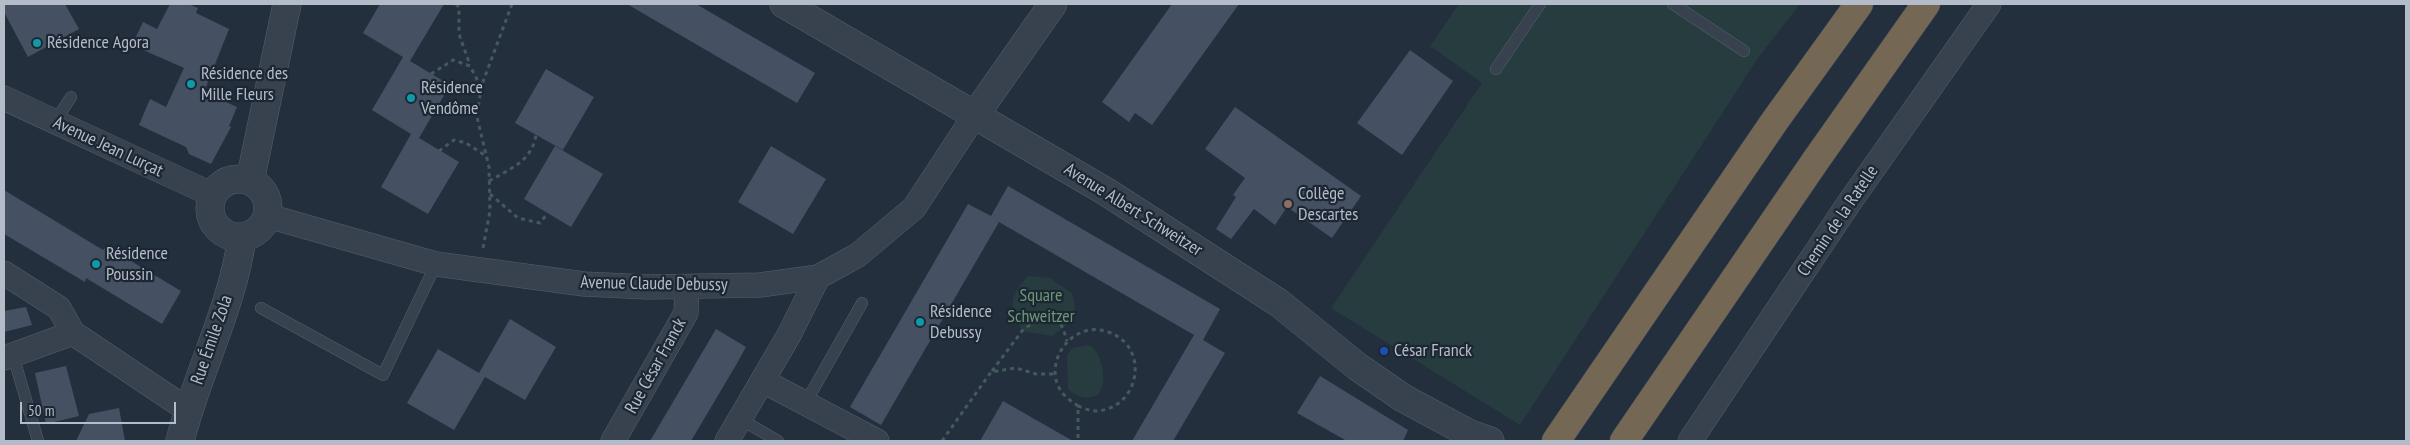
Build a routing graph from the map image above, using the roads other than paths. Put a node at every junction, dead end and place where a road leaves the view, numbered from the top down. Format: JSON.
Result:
{"nodes":[{"id":1,"x":287,"y":4,"type":"edge"},
{"id":2,"x":784,"y":4,"type":"edge"},
{"id":3,"x":1053,"y":4,"type":"edge"},
{"id":4,"x":1540,"y":4,"type":"edge"},
{"id":5,"x":1859,"y":4,"type":"edge"},
{"id":6,"x":1926,"y":4,"type":"edge"},
{"id":7,"x":1989,"y":4,"type":"edge"},
{"id":8,"x":1676,"y":5,"type":"edge"},
{"id":9,"x":1744,"y":51,"type":"dead end"},
{"id":10,"x":1496,"y":69,"type":"dead end"},
{"id":11,"x":71,"y":97,"type":"dead end"},
{"id":12,"x":4,"y":98,"type":"edge"},
{"id":13,"x":975,"y":115,"type":"junction"},
{"id":14,"x":55,"y":122,"type":"junction"},
{"id":15,"x":250,"y":181,"type":"junction"},
{"id":16,"x":213,"y":195,"type":"junction"},
{"id":17,"x":268,"y":216,"type":"junction"},
{"id":18,"x":242,"y":237,"type":"junction"},
{"id":19,"x":436,"y":264,"type":"junction"},
{"id":20,"x":4,"y":273,"type":"edge"},
{"id":21,"x":818,"y":277,"type":"junction"},
{"id":22,"x":687,"y":287,"type":"junction"},
{"id":23,"x":862,"y":303,"type":"dead end"},
{"id":24,"x":261,"y":308,"type":"dead end"},
{"id":25,"x":73,"y":333,"type":"junction"},
{"id":26,"x":8,"y":356,"type":"edge"},
{"id":27,"x":763,"y":381,"type":"junction"},
{"id":28,"x":805,"y":404,"type":"junction"},
{"id":29,"x":188,"y":410,"type":"junction"},
{"id":30,"x":740,"y":419,"type":"junction"},
{"id":31,"x":1476,"y":439,"type":"edge"},
{"id":32,"x":38,"y":441,"type":"edge"},
{"id":33,"x":180,"y":441,"type":"edge"},
{"id":34,"x":613,"y":441,"type":"edge"},
{"id":35,"x":727,"y":441,"type":"edge"},
{"id":36,"x":778,"y":441,"type":"edge"},
{"id":37,"x":877,"y":441,"type":"edge"},
{"id":38,"x":1556,"y":441,"type":"edge"},
{"id":39,"x":1624,"y":441,"type":"edge"},
{"id":40,"x":1690,"y":441,"type":"edge"}],
"edges":[{"from":1,"to":15,"type":"street"},
{"from":2,"to":13,"type":"street","name":"Avenue Albert Schweitzer"},
{"from":3,"to":13,"type":"street"},
{"from":4,"to":10,"type":"lane"},
{"from":5,"to":38,"type":"highway"},
{"from":6,"to":39,"type":"highway"},
{"from":7,"to":40,"type":"street","name":"Chemin de la Ratelle"},
{"from":8,"to":9,"type":"lane"},
{"from":11,"to":14,"type":"lane"},
{"from":12,"to":14,"type":"street","name":"Avenue Jean Lurçat"},
{"from":13,"to":21,"type":"street","name":"Avenue Claude Debussy"},
{"from":13,"to":31,"type":"street","name":"Avenue Albert Schweitzer"},
{"from":14,"to":16,"type":"street","name":"Avenue Jean Lurçat"},
{"from":15,"to":16,"type":"street"},
{"from":15,"to":17,"type":"street"},
{"from":16,"to":18,"type":"street"},
{"from":17,"to":18,"type":"street"},
{"from":17,"to":19,"type":"street","name":"Avenue Claude Debussy"},
{"from":18,"to":29,"type":"street","name":"Rue Émile Zola"},
{"from":19,"to":22,"type":"street","name":"Avenue Claude Debussy"},
{"from":19,"to":24,"type":"lane"},
{"from":20,"to":25,"type":"street"},
{"from":21,"to":22,"type":"street","name":"Avenue Claude Debussy"},
{"from":21,"to":27,"type":"street"},
{"from":22,"to":34,"type":"street","name":"Rue César Franck"},
{"from":23,"to":28,"type":"lane"},
{"from":25,"to":26,"type":"street"},
{"from":25,"to":29,"type":"street"},
{"from":26,"to":32,"type":"lane"},
{"from":27,"to":28,"type":"street"},
{"from":27,"to":30,"type":"street"},
{"from":28,"to":37,"type":"street"},
{"from":29,"to":33,"type":"street","name":"Rue Émile Zola"},
{"from":30,"to":35,"type":"street"},
{"from":30,"to":36,"type":"lane"}]}
